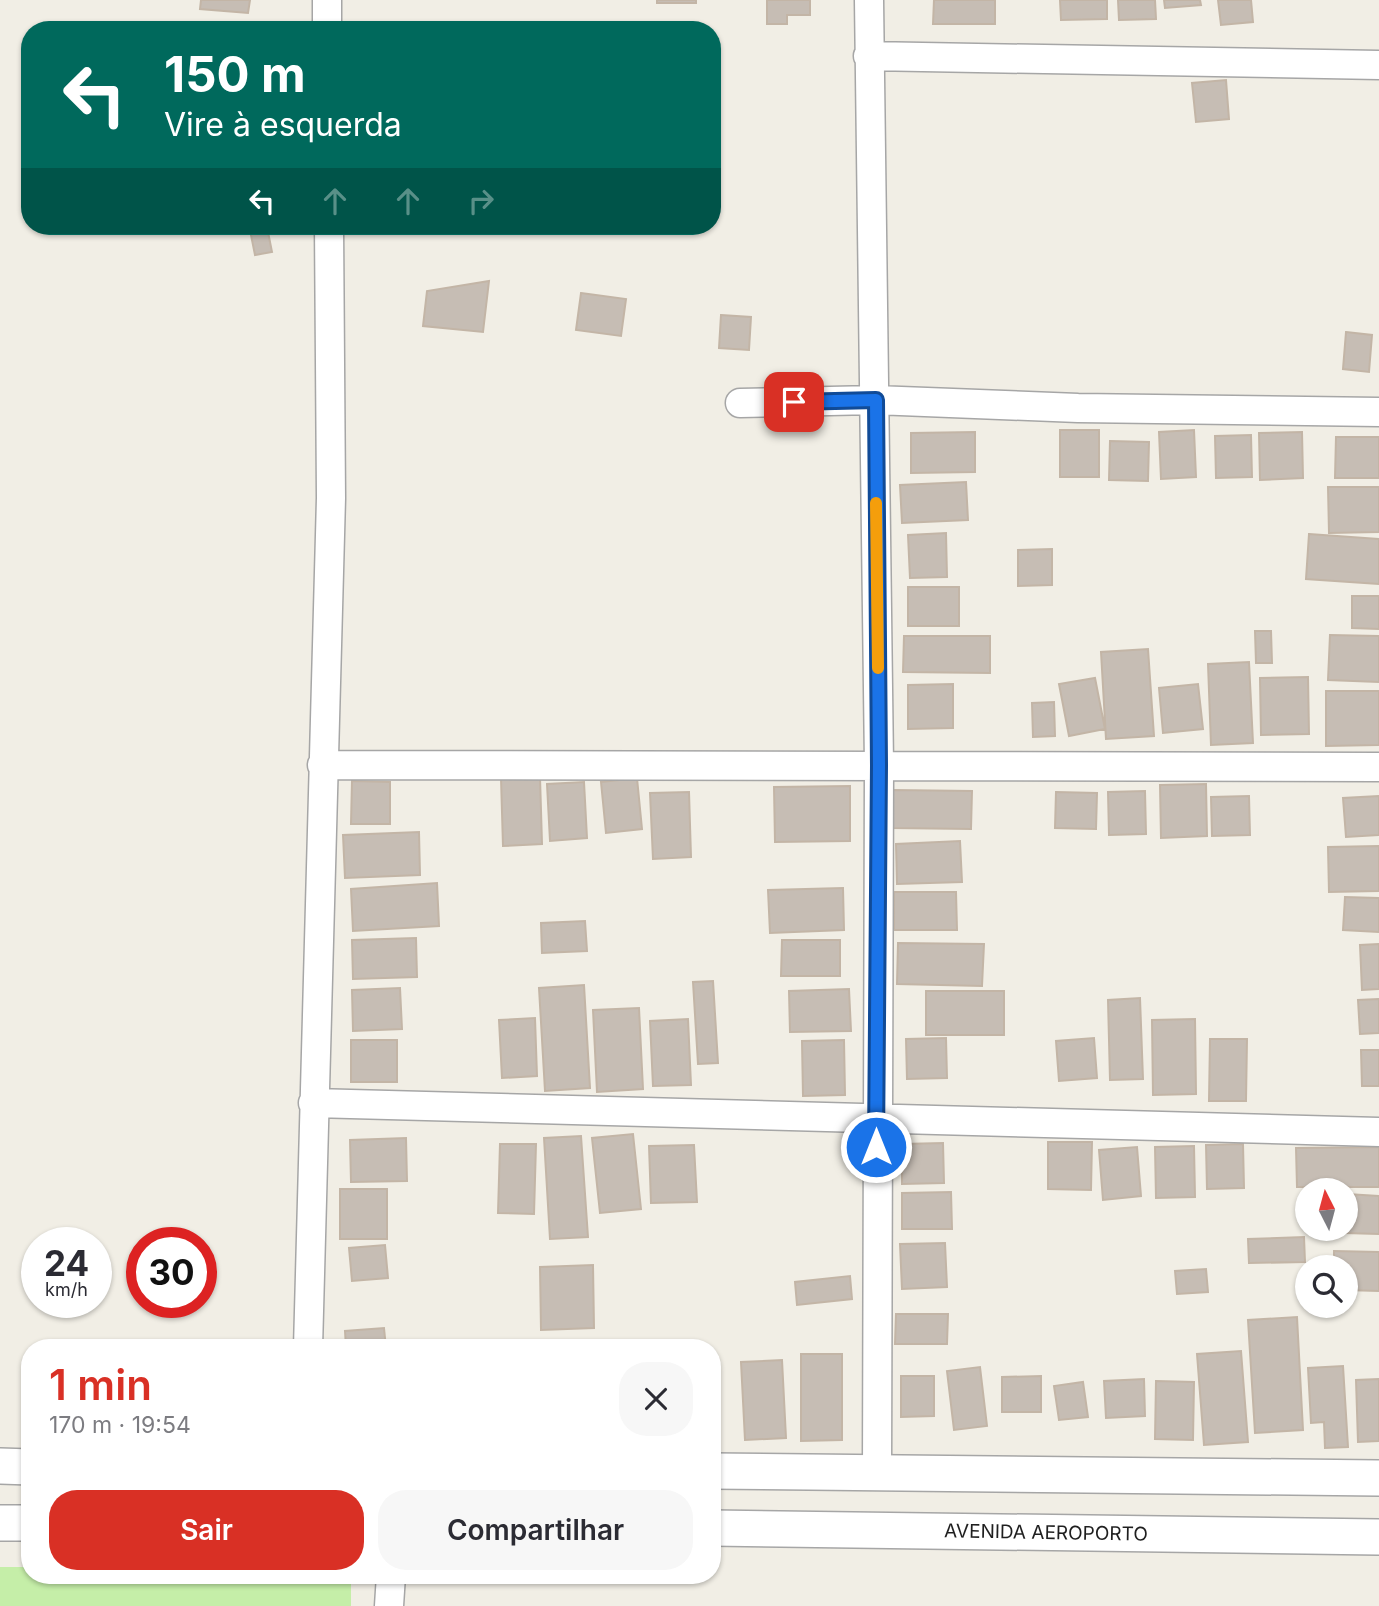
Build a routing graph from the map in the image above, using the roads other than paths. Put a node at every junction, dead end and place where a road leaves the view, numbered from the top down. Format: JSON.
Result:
{"nodes":[{"id":1,"x":327,"y":0,"type":"edge"},
{"id":2,"x":869,"y":0,"type":"edge"},
{"id":3,"x":327,"y":21,"type":"edge"},
{"id":4,"x":868,"y":56,"type":"junction"},
{"id":5,"x":1379,"y":65,"type":"edge"},
{"id":6,"x":329,"y":235,"type":"edge"},
{"id":7,"x":876,"y":400,"type":"junction"},
{"id":8,"x":740,"y":403,"type":"dead end"},
{"id":9,"x":1379,"y":412,"type":"edge"},
{"id":10,"x":322,"y":765,"type":"junction"},
{"id":11,"x":879,"y":765,"type":"junction"},
{"id":12,"x":1379,"y":767,"type":"edge"},
{"id":13,"x":313,"y":1103,"type":"junction"},
{"id":14,"x":876,"y":1120,"type":"junction"},
{"id":15,"x":1379,"y":1132,"type":"edge"},
{"id":16,"x":308,"y":1339,"type":"edge"},
{"id":17,"x":0,"y":1466,"type":"edge"},
{"id":18,"x":21,"y":1467,"type":"edge"},
{"id":19,"x":721,"y":1471,"type":"edge"},
{"id":20,"x":877,"y":1472,"type":"junction"},
{"id":21,"x":1379,"y":1478,"type":"edge"},
{"id":22,"x":0,"y":1523,"type":"edge"},
{"id":23,"x":21,"y":1523,"type":"edge"},
{"id":24,"x":721,"y":1528,"type":"edge"},
{"id":25,"x":1379,"y":1537,"type":"edge"},
{"id":26,"x":390,"y":1584,"type":"edge"},
{"id":27,"x":389,"y":1606,"type":"edge"}],
"edges":[{"from":1,"to":3,"type":"street"},
{"from":2,"to":4,"type":"street"},
{"from":4,"to":5,"type":"street"},
{"from":4,"to":7,"type":"street"},
{"from":6,"to":10,"type":"street"},
{"from":7,"to":8,"type":"street"},
{"from":7,"to":9,"type":"street"},
{"from":7,"to":11,"type":"street"},
{"from":10,"to":11,"type":"street"},
{"from":10,"to":13,"type":"street"},
{"from":11,"to":12,"type":"street"},
{"from":11,"to":14,"type":"street"},
{"from":13,"to":14,"type":"street"},
{"from":13,"to":16,"type":"street"},
{"from":14,"to":15,"type":"street"},
{"from":14,"to":20,"type":"street"},
{"from":17,"to":18,"type":"street"},
{"from":19,"to":20,"type":"street"},
{"from":20,"to":21,"type":"street"},
{"from":22,"to":23,"type":"street"},
{"from":24,"to":25,"type":"street","name":"AVENIDA AEROPORTO"},
{"from":26,"to":27,"type":"street"}]}
